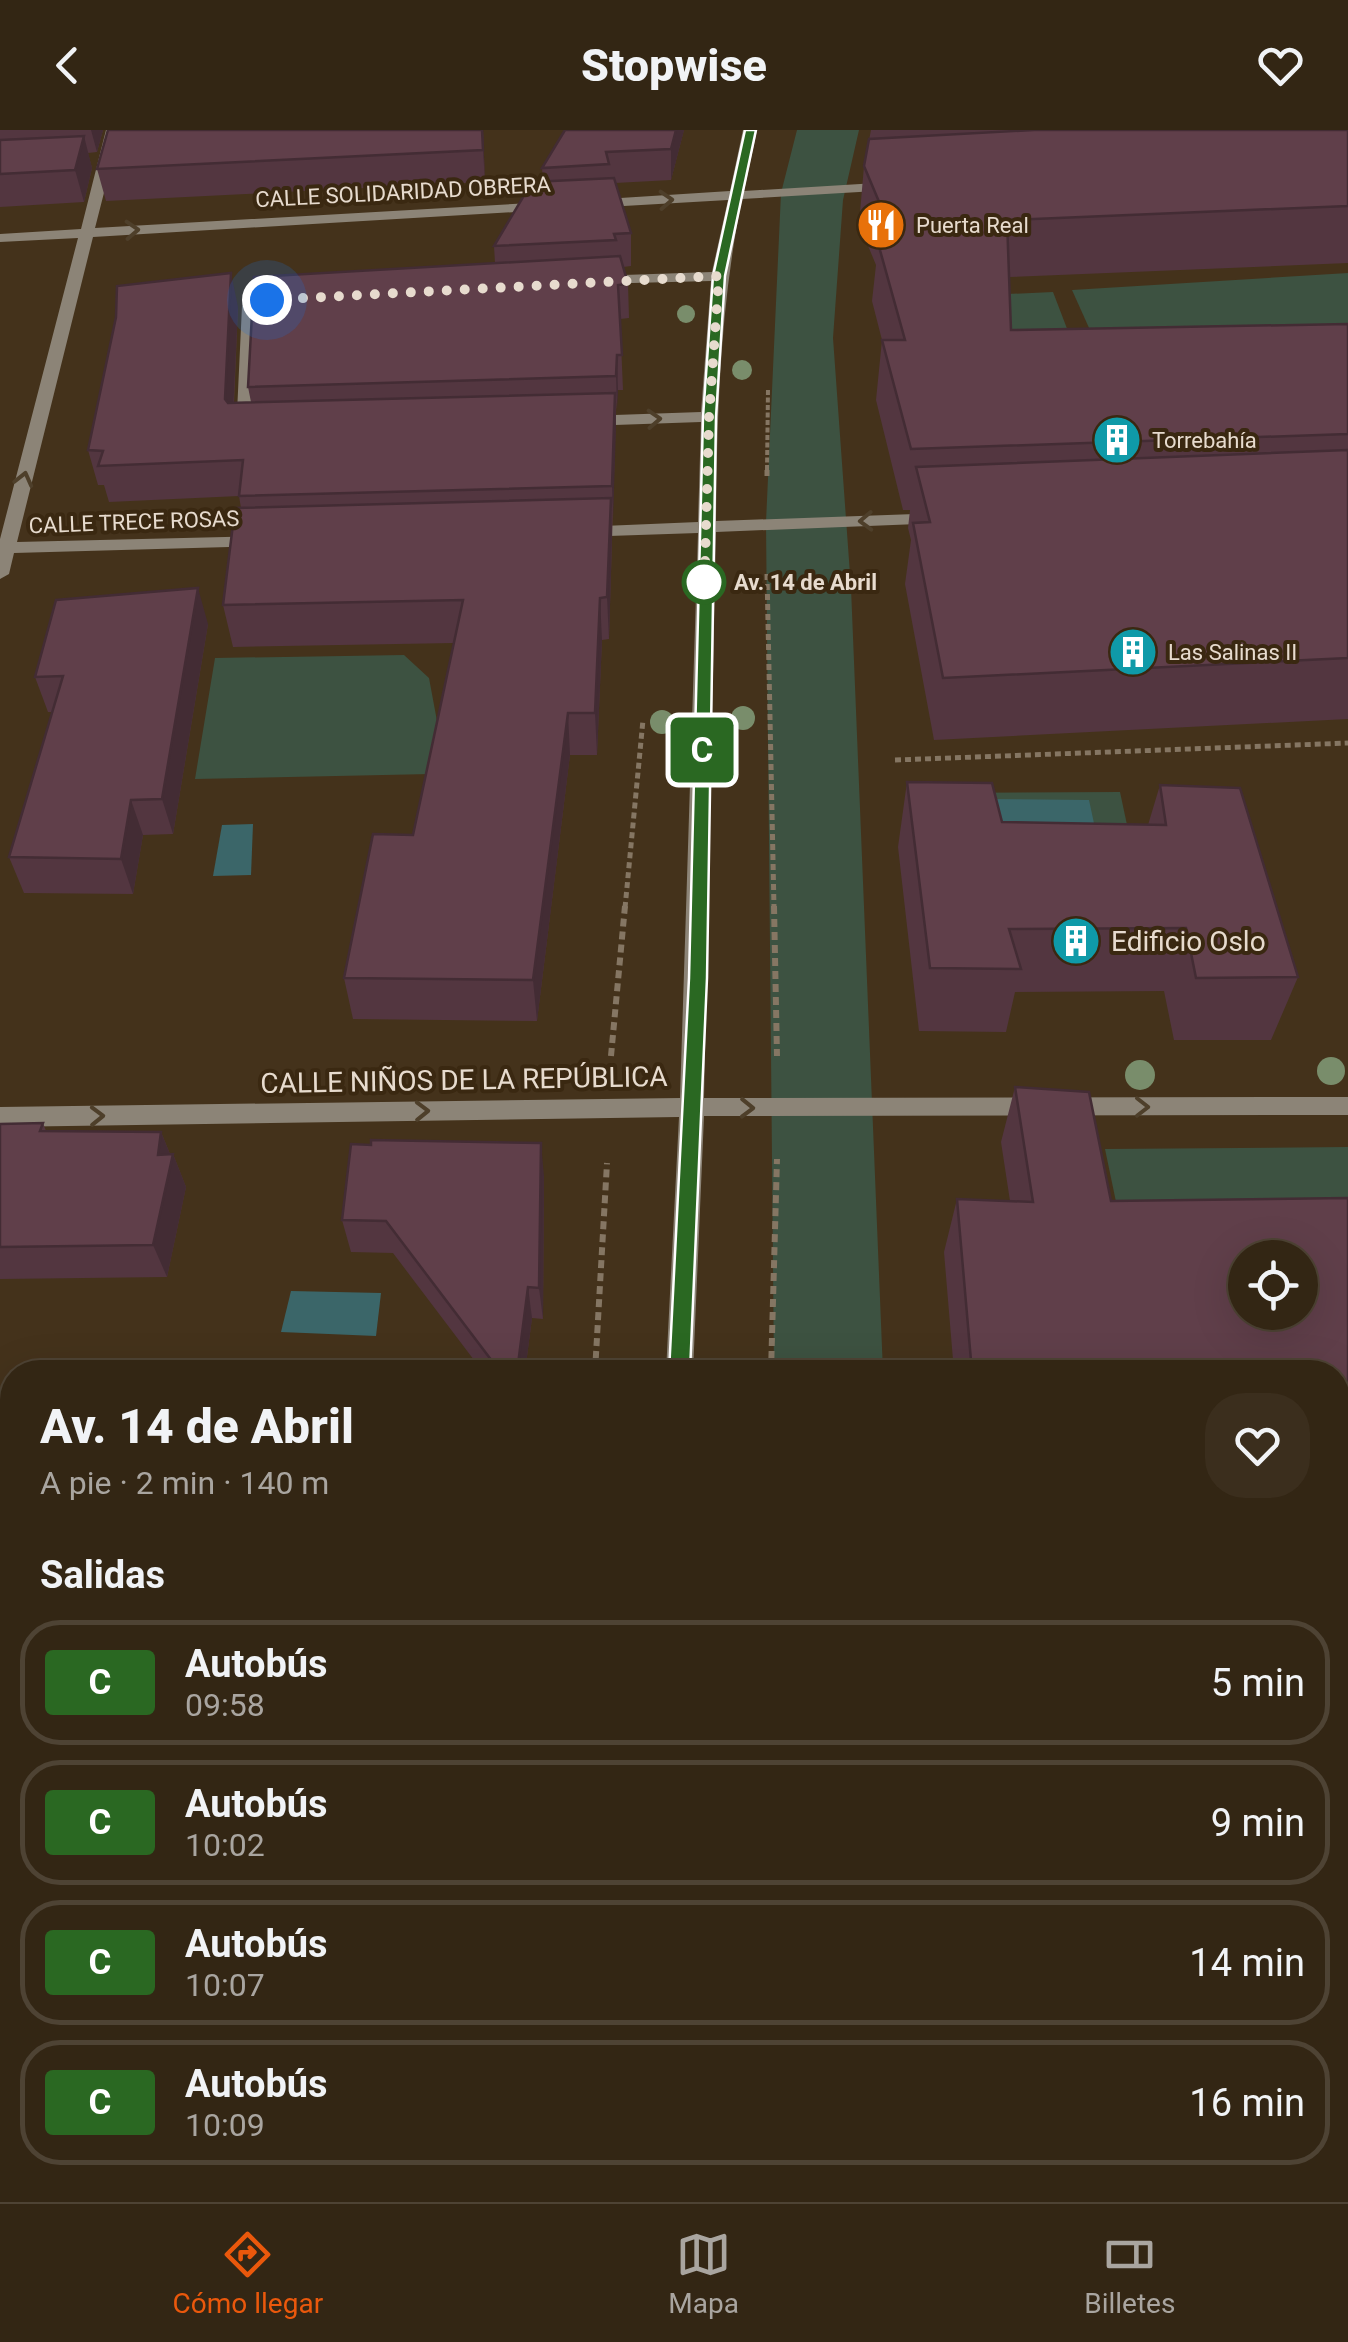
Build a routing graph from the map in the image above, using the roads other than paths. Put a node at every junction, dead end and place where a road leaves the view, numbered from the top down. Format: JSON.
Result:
{"nodes":[{"id":1,"x":113,"y":130,"type":"edge"},
{"id":2,"x":750,"y":130,"type":"edge"},
{"id":3,"x":919,"y":185,"type":"edge"},
{"id":4,"x":738,"y":194,"type":"junction"},
{"id":5,"x":88,"y":232,"type":"junction"},
{"id":6,"x":0,"y":238,"type":"edge"},
{"id":7,"x":719,"y":276,"type":"junction"},
{"id":8,"x":572,"y":282,"type":"edge"},
{"id":9,"x":305,"y":298,"type":"edge"},
{"id":10,"x":709,"y":417,"type":"junction"},
{"id":11,"x":568,"y":422,"type":"edge"},
{"id":12,"x":257,"y":430,"type":"edge"},
{"id":13,"x":958,"y":517,"type":"edge"},
{"id":14,"x":705,"y":524,"type":"junction"},
{"id":15,"x":561,"y":532,"type":"edge"},
{"id":16,"x":283,"y":540,"type":"edge"},
{"id":17,"x":4,"y":548,"type":"edge"},
{"id":18,"x":0,"y":574,"type":"edge"},
{"id":19,"x":1348,"y":1106,"type":"edge"},
{"id":20,"x":693,"y":1107,"type":"junction"},
{"id":21,"x":0,"y":1117,"type":"edge"},
{"id":22,"x":680,"y":1360,"type":"edge"}],
"edges":[{"from":1,"to":5,"type":"street"},
{"from":2,"to":4,"type":"street"},
{"from":3,"to":4,"type":"street","name":"CALLE SOLIDARIDAD OBRERA"},
{"from":5,"to":4,"type":"street","name":"CALLE SOLIDARIDAD OBRERA","one_way":true},
{"from":4,"to":7,"type":"street"},
{"from":5,"to":6,"type":"street","name":"CALLE SOLIDARIDAD OBRERA"},
{"from":17,"to":5,"type":"street","one_way":true},
{"from":7,"to":8,"type":"street"},
{"from":7,"to":10,"type":"street"},
{"from":9,"to":12,"type":"street"},
{"from":11,"to":10,"type":"street","one_way":true},
{"from":10,"to":14,"type":"street"},
{"from":13,"to":14,"type":"street","one_way":true},
{"from":14,"to":15,"type":"street"},
{"from":14,"to":20,"type":"street"},
{"from":16,"to":17,"type":"street","name":"CALLE TRECE ROSAS"},
{"from":17,"to":18,"type":"street"},
{"from":20,"to":19,"type":"street","name":"CALLE NIÑOS DE LA REPÚBLICA","one_way":true},
{"from":21,"to":20,"type":"street","name":"CALLE NIÑOS DE LA REPÚBLICA","one_way":true},
{"from":20,"to":22,"type":"street"}]}
